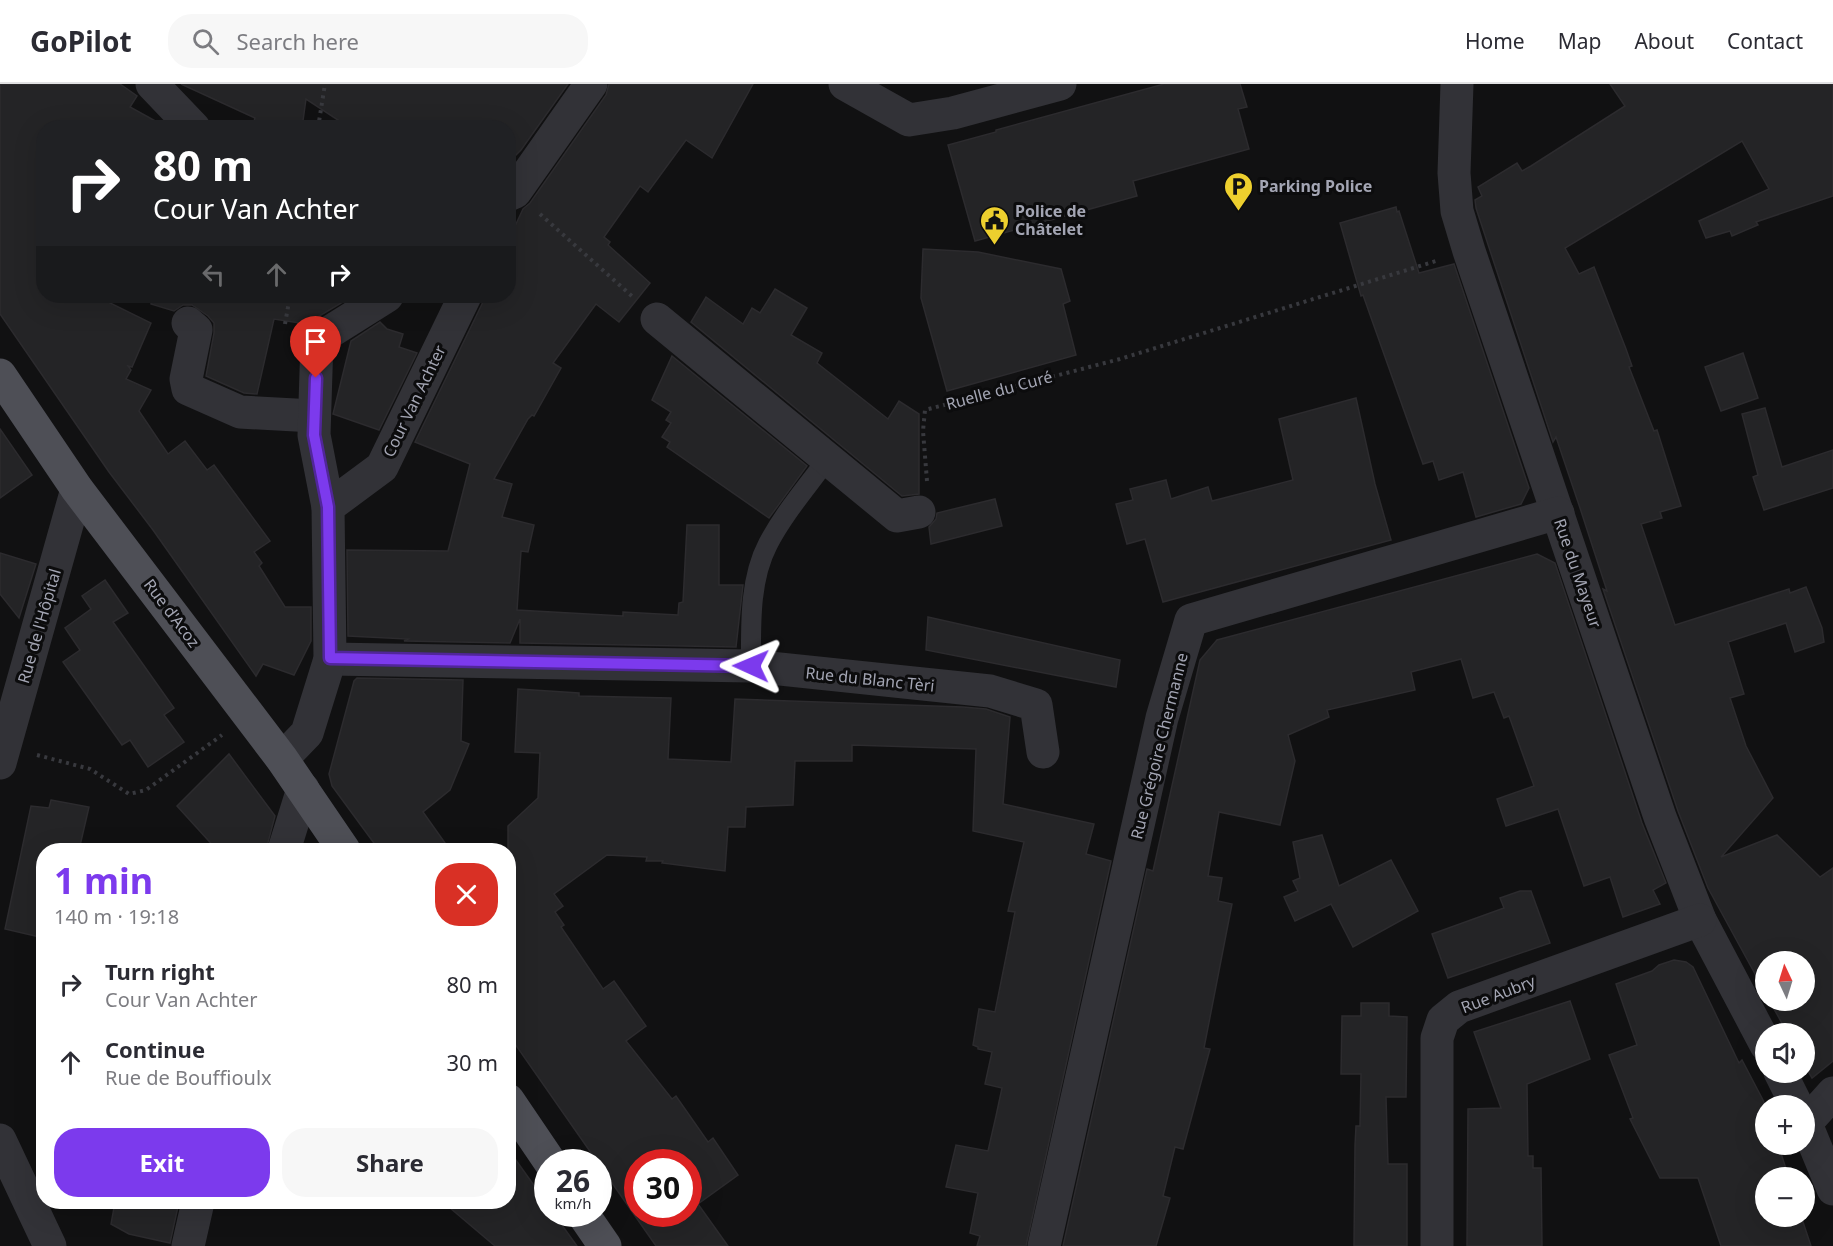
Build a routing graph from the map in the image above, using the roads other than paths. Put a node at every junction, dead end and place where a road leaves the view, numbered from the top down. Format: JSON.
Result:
{"nodes":[{"id":1,"x":152,"y":84,"type":"edge"},
{"id":2,"x":591,"y":84,"type":"edge"},
{"id":3,"x":845,"y":84,"type":"edge"},
{"id":4,"x":1060,"y":84,"type":"edge"},
{"id":5,"x":1457,"y":84,"type":"edge"},
{"id":6,"x":186,"y":120,"type":"edge"},
{"id":7,"x":516,"y":190,"type":"edge"},
{"id":8,"x":376,"y":303,"type":"edge"},
{"id":9,"x":462,"y":303,"type":"edge"},
{"id":10,"x":657,"y":319,"type":"road end"},
{"id":11,"x":188,"y":323,"type":"dead end"},
{"id":12,"x":0,"y":375,"type":"edge"},
{"id":13,"x":314,"y":416,"type":"junction"},
{"id":14,"x":828,"y":458,"type":"junction"},
{"id":15,"x":77,"y":489,"type":"junction"},
{"id":16,"x":328,"y":507,"type":"junction"},
{"id":17,"x":920,"y":512,"type":"road end"},
{"id":18,"x":1558,"y":513,"type":"junction"},
{"id":19,"x":330,"y":658,"type":"junction"},
{"id":20,"x":751,"y":666,"type":"junction"},
{"id":21,"x":1043,"y":752,"type":"dead end"},
{"id":22,"x":2,"y":755,"type":"edge"},
{"id":23,"x":282,"y":759,"type":"junction"},
{"id":24,"x":303,"y":789,"type":"junction"},
{"id":25,"x":286,"y":843,"type":"edge"},
{"id":26,"x":339,"y":843,"type":"edge"},
{"id":27,"x":1700,"y":920,"type":"junction"},
{"id":28,"x":1755,"y":1024,"type":"edge"},
{"id":29,"x":1833,"y":1094,"type":"edge"},
{"id":30,"x":1815,"y":1107,"type":"edge"},
{"id":31,"x":516,"y":1112,"type":"edge"},
{"id":32,"x":0,"y":1140,"type":"edge"},
{"id":33,"x":1815,"y":1145,"type":"edge"},
{"id":34,"x":541,"y":1149,"type":"edge"},
{"id":35,"x":1833,"y":1189,"type":"edge"},
{"id":36,"x":196,"y":1209,"type":"edge"},
{"id":37,"x":593,"y":1227,"type":"edge"},
{"id":38,"x":50,"y":1246,"type":"edge"},
{"id":39,"x":188,"y":1246,"type":"edge"},
{"id":40,"x":605,"y":1246,"type":"edge"},
{"id":41,"x":1044,"y":1246,"type":"edge"},
{"id":42,"x":1437,"y":1246,"type":"edge"}],
"edges":[{"from":1,"to":6,"type":"street"},
{"from":2,"to":7,"type":"street"},
{"from":3,"to":4,"type":"street"},
{"from":5,"to":18,"type":"street","name":"Rue du Mayeur"},
{"from":8,"to":13,"type":"street"},
{"from":9,"to":16,"type":"street","name":"Cour Van Achter"},
{"from":10,"to":14,"type":"street"},
{"from":11,"to":13,"type":"street"},
{"from":12,"to":15,"type":"main road","name":"Rue d'Acoz"},
{"from":13,"to":16,"type":"street"},
{"from":14,"to":17,"type":"street"},
{"from":14,"to":20,"type":"lane"},
{"from":15,"to":22,"type":"street","name":"Rue de l'Hôpital"},
{"from":15,"to":23,"type":"main road","name":"Rue d'Acoz"},
{"from":16,"to":19,"type":"street"},
{"from":18,"to":27,"type":"street","name":"Rue du Mayeur"},
{"from":18,"to":41,"type":"street","name":"Rue Grégoire Chermanne"},
{"from":19,"to":20,"type":"street","name":"Rue du Blanc Tèri"},
{"from":19,"to":23,"type":"street"},
{"from":20,"to":21,"type":"street","name":"Rue du Blanc Tèri"},
{"from":23,"to":24,"type":"main road","name":"Rue d'Acoz"},
{"from":24,"to":25,"type":"street"},
{"from":24,"to":26,"type":"main road","name":"Rue d'Acoz"},
{"from":27,"to":28,"type":"street","name":"Rue du Mayeur"},
{"from":27,"to":42,"type":"street","name":"Rue Aubry"},
{"from":29,"to":30,"type":"street"},
{"from":31,"to":34,"type":"main road"},
{"from":32,"to":38,"type":"street"},
{"from":33,"to":35,"type":"street"},
{"from":36,"to":39,"type":"street"},
{"from":37,"to":40,"type":"main road"}]}
